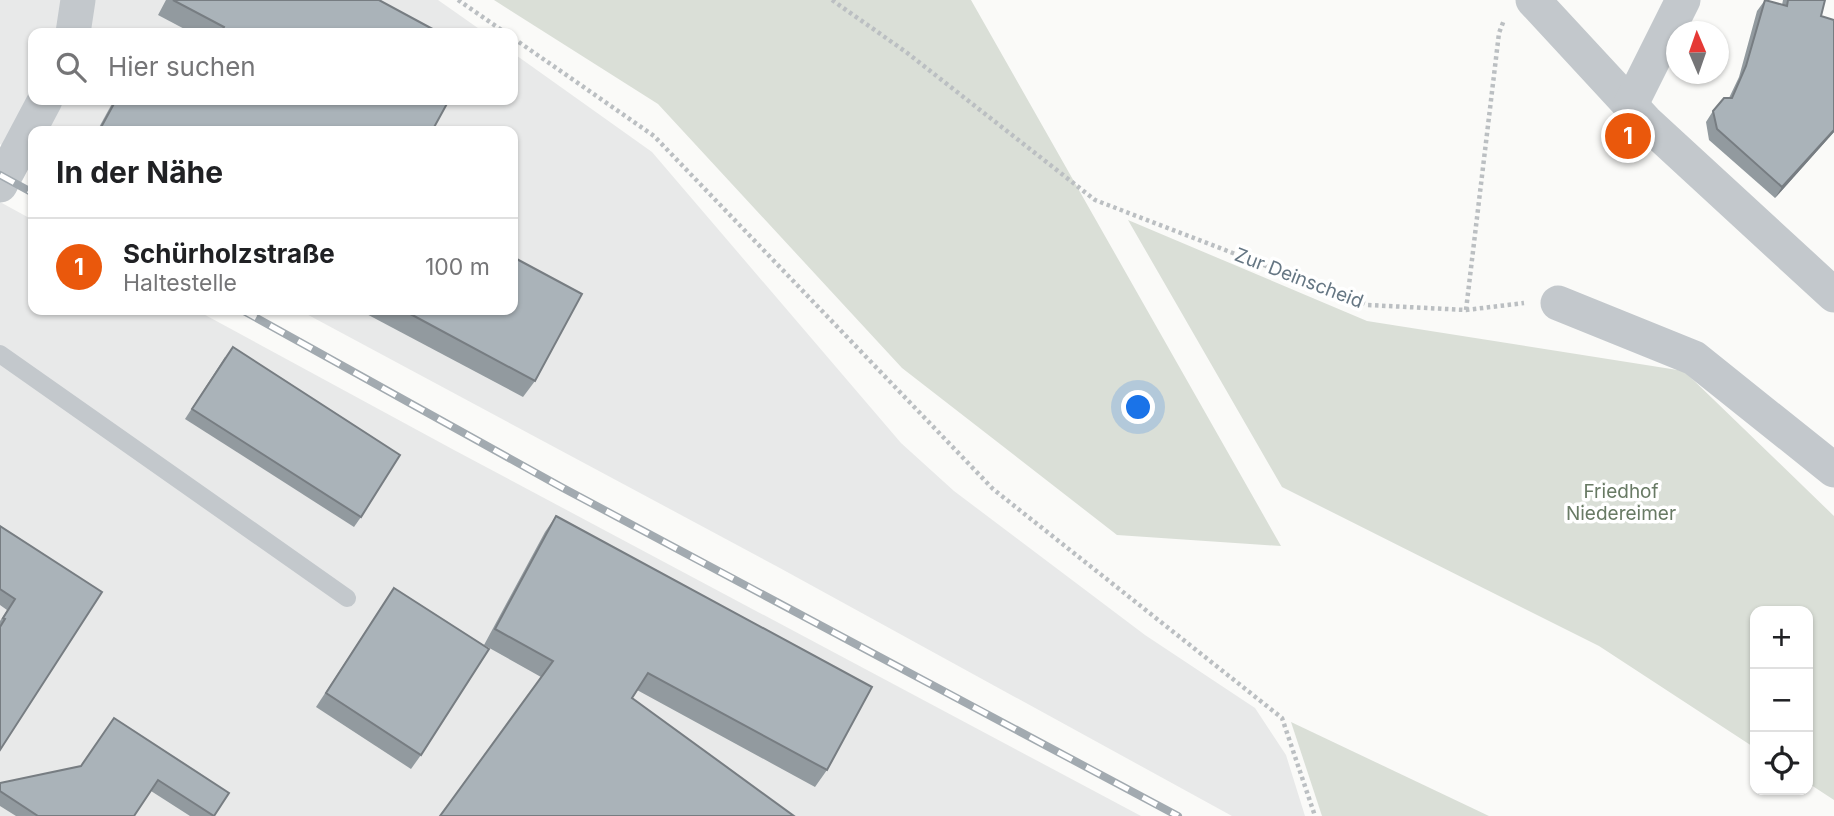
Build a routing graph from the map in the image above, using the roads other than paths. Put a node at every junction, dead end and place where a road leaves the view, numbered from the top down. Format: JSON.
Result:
{"nodes":[{"id":1,"x":78,"y":0,"type":"edge"},
{"id":2,"x":1683,"y":0,"type":"edge"},
{"id":3,"x":1520,"y":6,"type":"edge"},
{"id":4,"x":74,"y":28,"type":"edge"},
{"id":5,"x":42,"y":105,"type":"edge"},
{"id":6,"x":1630,"y":106,"type":"junction"},
{"id":7,"x":31,"y":126,"type":"edge"},
{"id":8,"x":28,"y":132,"type":"edge"},
{"id":9,"x":0,"y":185,"type":"edge"},
{"id":10,"x":1834,"y":295,"type":"edge"},
{"id":11,"x":1558,"y":303,"type":"road end"},
{"id":12,"x":0,"y":354,"type":"edge"},
{"id":13,"x":1834,"y":470,"type":"edge"},
{"id":14,"x":347,"y":598,"type":"dead end"}],
"edges":[{"from":1,"to":4,"type":"street"},
{"from":2,"to":6,"type":"street"},
{"from":3,"to":6,"type":"street"},
{"from":5,"to":7,"type":"street"},
{"from":6,"to":10,"type":"street"},
{"from":8,"to":9,"type":"street"},
{"from":11,"to":13,"type":"street"},
{"from":12,"to":14,"type":"lane"}]}
